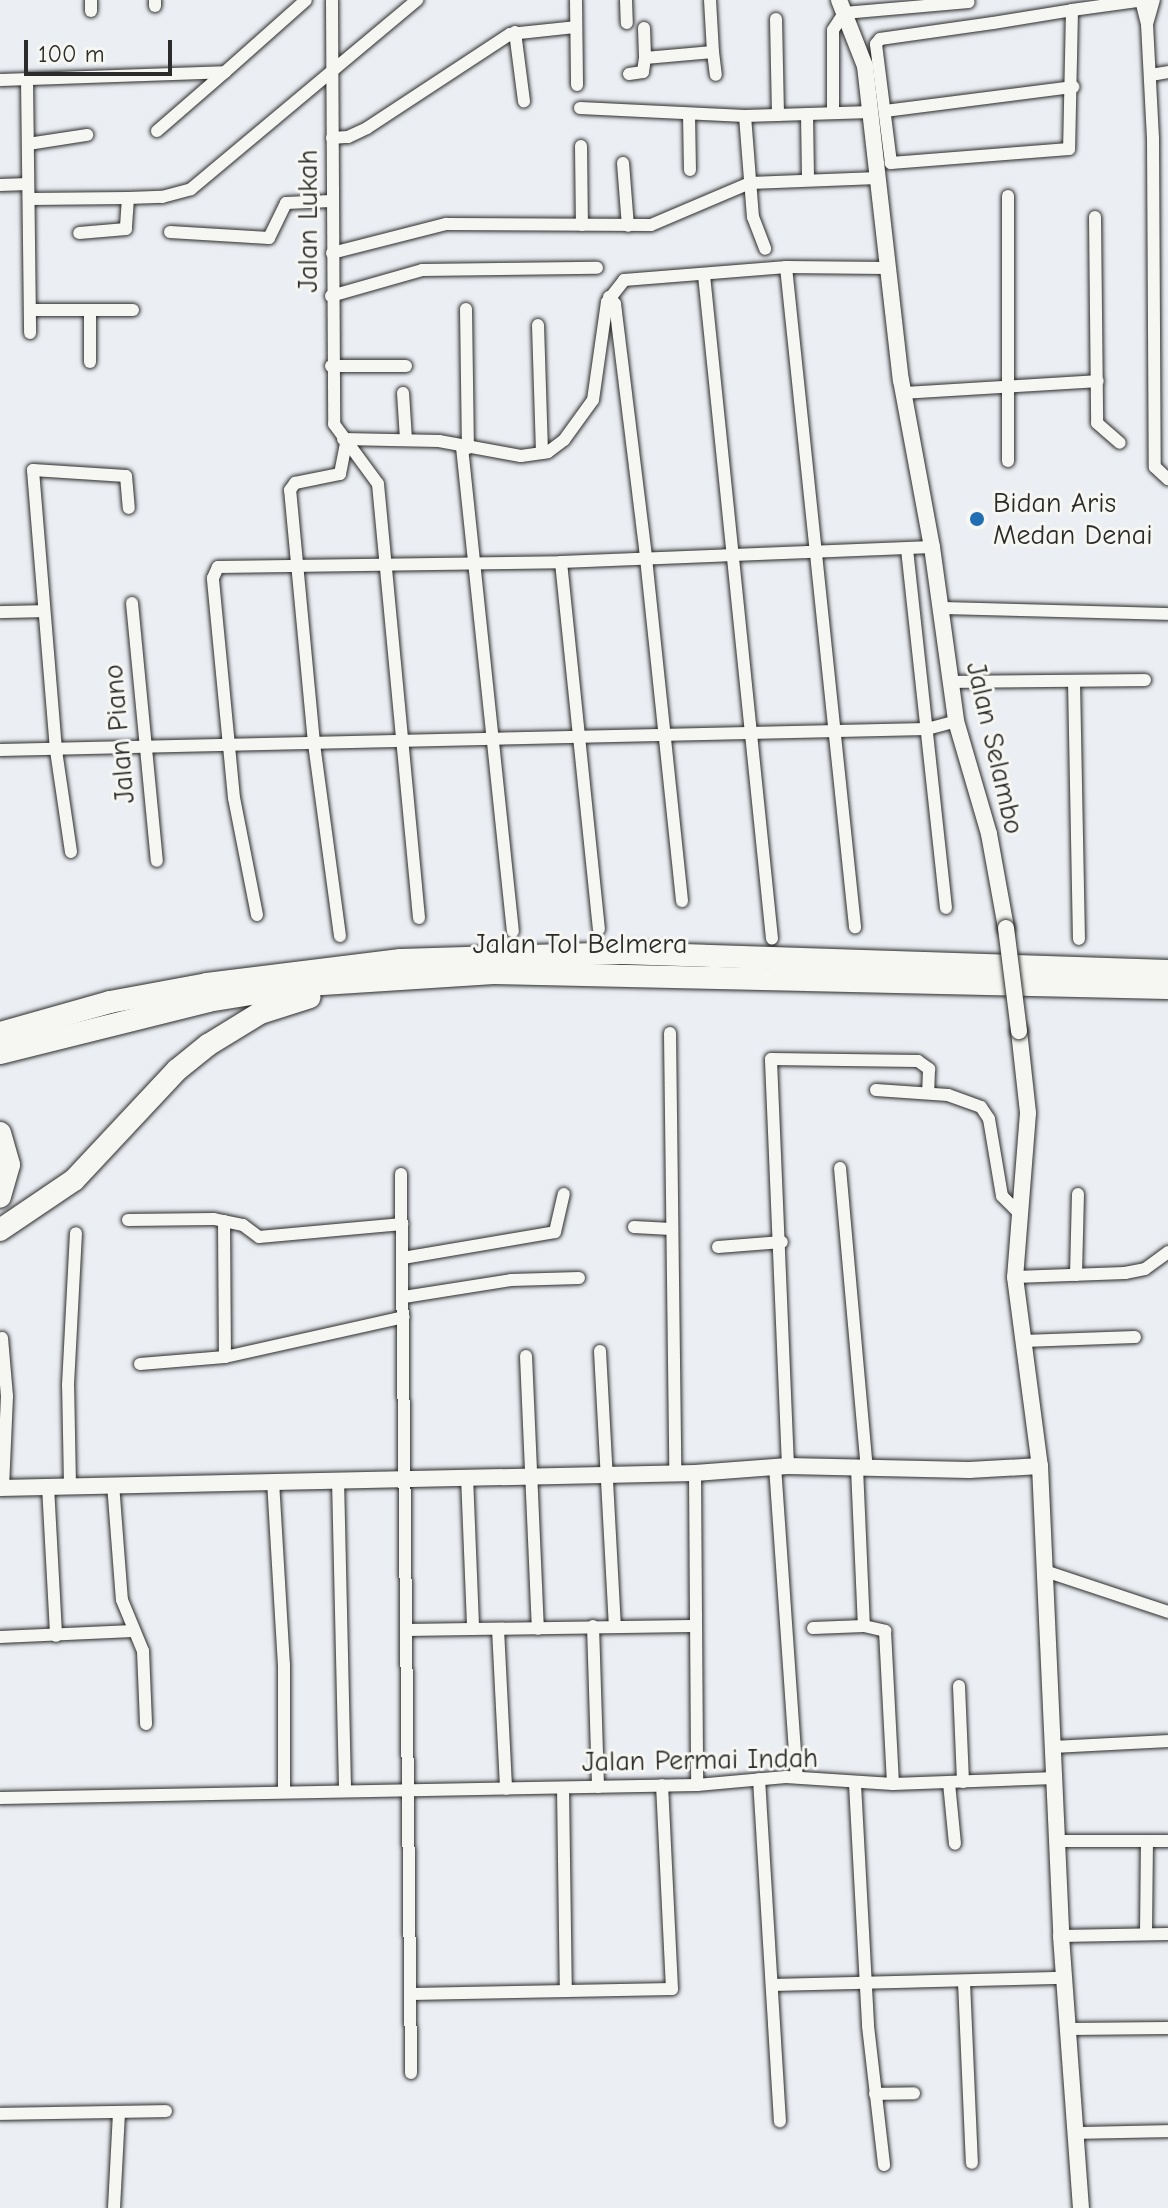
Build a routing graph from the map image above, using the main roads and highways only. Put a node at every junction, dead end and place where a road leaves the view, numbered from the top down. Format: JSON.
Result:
{"nodes":[{"id":1,"x":1168,"y":971,"type":"edge"},
{"id":2,"x":401,"y":978,"type":"junction"},
{"id":3,"x":1168,"y":988,"type":"edge"},
{"id":4,"x":0,"y":1033,"type":"edge"},
{"id":5,"x":0,"y":1053,"type":"edge"},
{"id":6,"x":0,"y":1133,"type":"edge"},
{"id":7,"x":0,"y":1197,"type":"edge"},
{"id":8,"x":0,"y":1230,"type":"edge"}],
"edges":[{"from":1,"to":4,"type":"highway","name":"Jalan Tol Belmera"},
{"from":2,"to":3,"type":"highway","name":"Jalan Tol Belmera"},
{"from":2,"to":5,"type":"highway","name":"Jalan Tol Belmera"},
{"from":2,"to":8,"type":"highway"},
{"from":6,"to":7,"type":"highway"}]}
